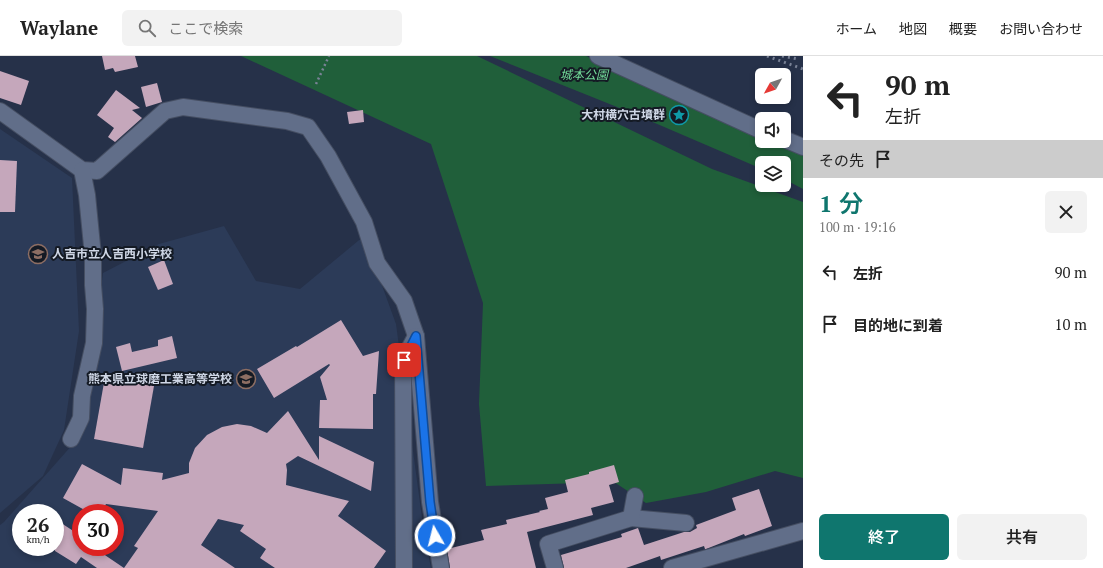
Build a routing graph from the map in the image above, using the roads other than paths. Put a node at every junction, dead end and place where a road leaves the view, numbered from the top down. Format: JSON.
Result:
{"nodes":[{"id":1,"x":598,"y":56,"type":"edge"},
{"id":2,"x":0,"y":111,"type":"edge"},
{"id":3,"x":755,"y":128,"type":"edge"},
{"id":4,"x":791,"y":142,"type":"edge"},
{"id":5,"x":803,"y":147,"type":"edge"},
{"id":6,"x":82,"y":170,"type":"junction"},
{"id":7,"x":416,"y":336,"type":"junction"},
{"id":8,"x":71,"y":439,"type":"dead end"},
{"id":9,"x":635,"y":496,"type":"dead end"},
{"id":10,"x":631,"y":518,"type":"junction"},
{"id":11,"x":686,"y":523,"type":"dead end"},
{"id":12,"x":803,"y":531,"type":"edge"},
{"id":13,"x":404,"y":568,"type":"edge"},
{"id":14,"x":441,"y":568,"type":"edge"},
{"id":15,"x":554,"y":568,"type":"edge"},
{"id":16,"x":672,"y":568,"type":"edge"}],
"edges":[{"from":1,"to":3,"type":"street"},
{"from":2,"to":6,"type":"street"},
{"from":4,"to":5,"type":"street"},
{"from":6,"to":7,"type":"street"},
{"from":6,"to":8,"type":"street"},
{"from":7,"to":13,"type":"street"},
{"from":7,"to":14,"type":"street"},
{"from":9,"to":10,"type":"street"},
{"from":10,"to":11,"type":"street"},
{"from":10,"to":15,"type":"street"},
{"from":12,"to":16,"type":"street"}]}
